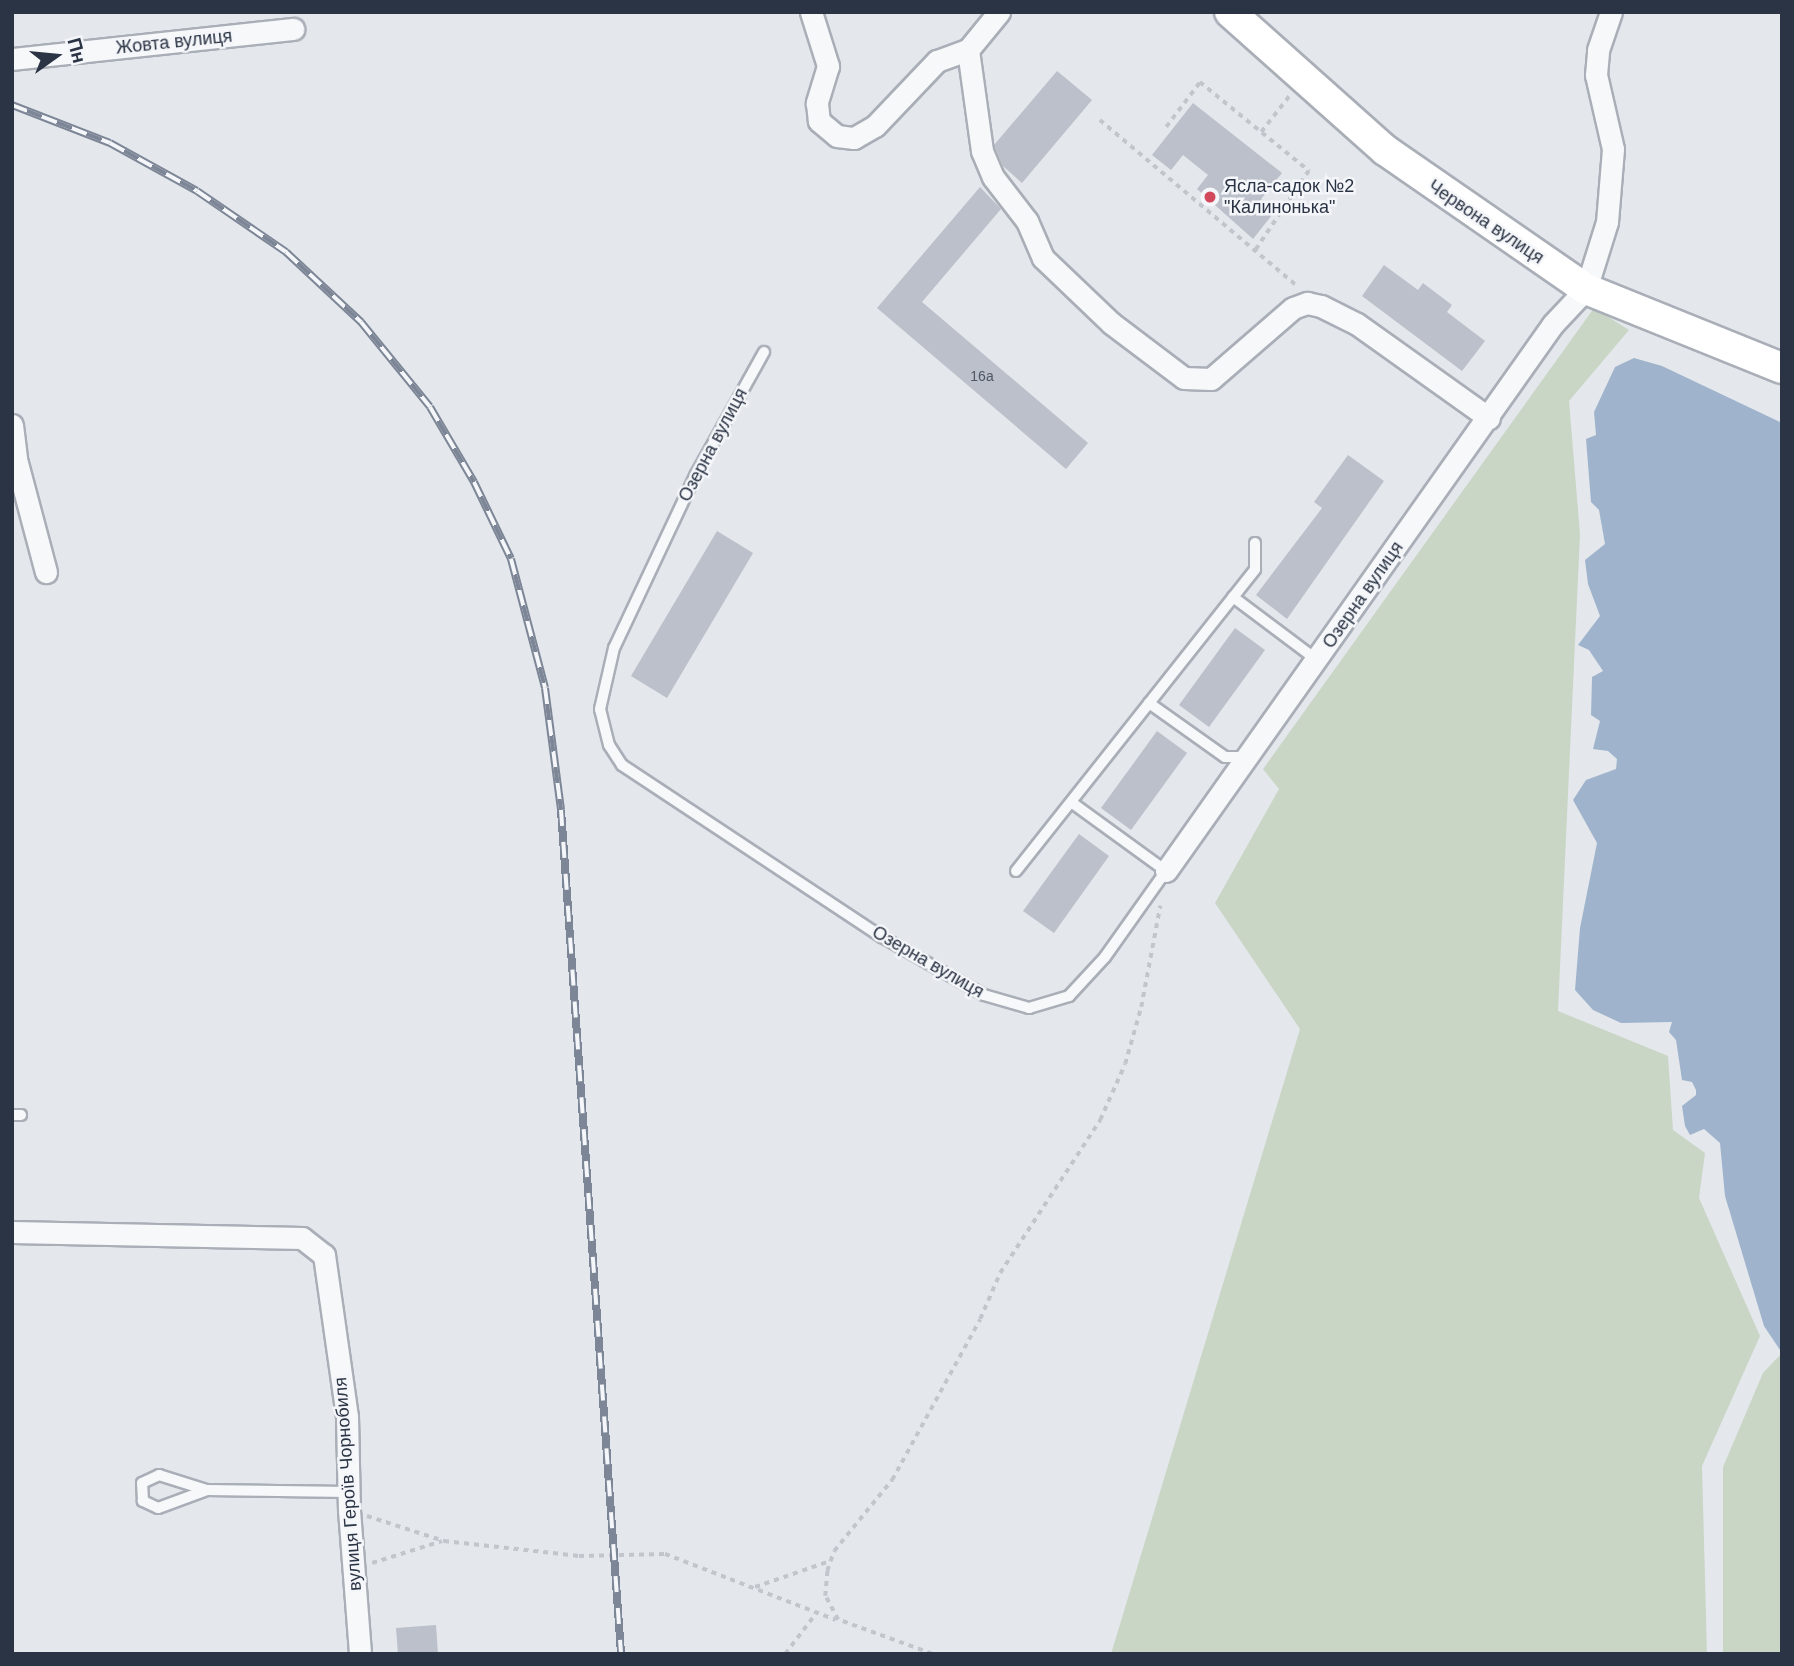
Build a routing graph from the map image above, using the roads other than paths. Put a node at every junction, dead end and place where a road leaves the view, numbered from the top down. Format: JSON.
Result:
{"nodes":[{"id":1,"x":811,"y":12,"type":"edge"},
{"id":2,"x":999,"y":12,"type":"edge"},
{"id":3,"x":1230,"y":12,"type":"edge"},
{"id":4,"x":1611,"y":12,"type":"edge"},
{"id":5,"x":293,"y":29,"type":"dead end"},
{"id":6,"x":968,"y":50,"type":"junction"},
{"id":7,"x":12,"y":59,"type":"edge"},
{"id":8,"x":1586,"y":289,"type":"junction"},
{"id":9,"x":764,"y":352,"type":"dead end"},
{"id":10,"x":1782,"y":368,"type":"edge"},
{"id":11,"x":1489,"y":418,"type":"junction"},
{"id":12,"x":12,"y":425,"type":"edge"},
{"id":13,"x":1255,"y":543,"type":"dead end"},
{"id":14,"x":46,"y":572,"type":"dead end"},
{"id":15,"x":1234,"y":597,"type":"junction"},
{"id":16,"x":1317,"y":660,"type":"junction"},
{"id":17,"x":1149,"y":703,"type":"junction"},
{"id":18,"x":1248,"y":756,"type":"junction"},
{"id":19,"x":1070,"y":802,"type":"junction"},
{"id":20,"x":1016,"y":871,"type":"dead end"},
{"id":21,"x":1166,"y":871,"type":"junction"},
{"id":22,"x":12,"y":1232,"type":"edge"},
{"id":23,"x":207,"y":1490,"type":"junction"},
{"id":24,"x":349,"y":1501,"type":"junction"},
{"id":25,"x":360,"y":1654,"type":"edge"}],
"edges":[{"from":1,"to":6,"type":"street"},
{"from":2,"to":6,"type":"street"},
{"from":3,"to":8,"type":"main road","name":"Червона вулиця"},
{"from":4,"to":8,"type":"street"},
{"from":5,"to":7,"type":"street","name":"Жовта вулиця"},
{"from":6,"to":11,"type":"street"},
{"from":8,"to":10,"type":"main road","name":"Червона вулиця"},
{"from":8,"to":11,"type":"street","name":"Озерна вулиця"},
{"from":9,"to":21,"type":"lane","name":"Озерна вулиця"},
{"from":11,"to":16,"type":"street","name":"Озерна вулиця"},
{"from":12,"to":14,"type":"street"},
{"from":13,"to":15,"type":"lane"},
{"from":15,"to":16,"type":"lane"},
{"from":15,"to":17,"type":"lane"},
{"from":16,"to":18,"type":"street","name":"Озерна вулиця"},
{"from":17,"to":18,"type":"lane"},
{"from":17,"to":19,"type":"lane"},
{"from":18,"to":21,"type":"street","name":"Озерна вулиця"},
{"from":19,"to":20,"type":"lane"},
{"from":19,"to":21,"type":"lane"},
{"from":22,"to":24,"type":"street","name":"вулиця Героїв Чорнобиля"},
{"from":23,"to":23,"type":"lane"},
{"from":23,"to":24,"type":"lane"},
{"from":24,"to":25,"type":"street","name":"вулиця Героїв Чорнобиля"}]}
